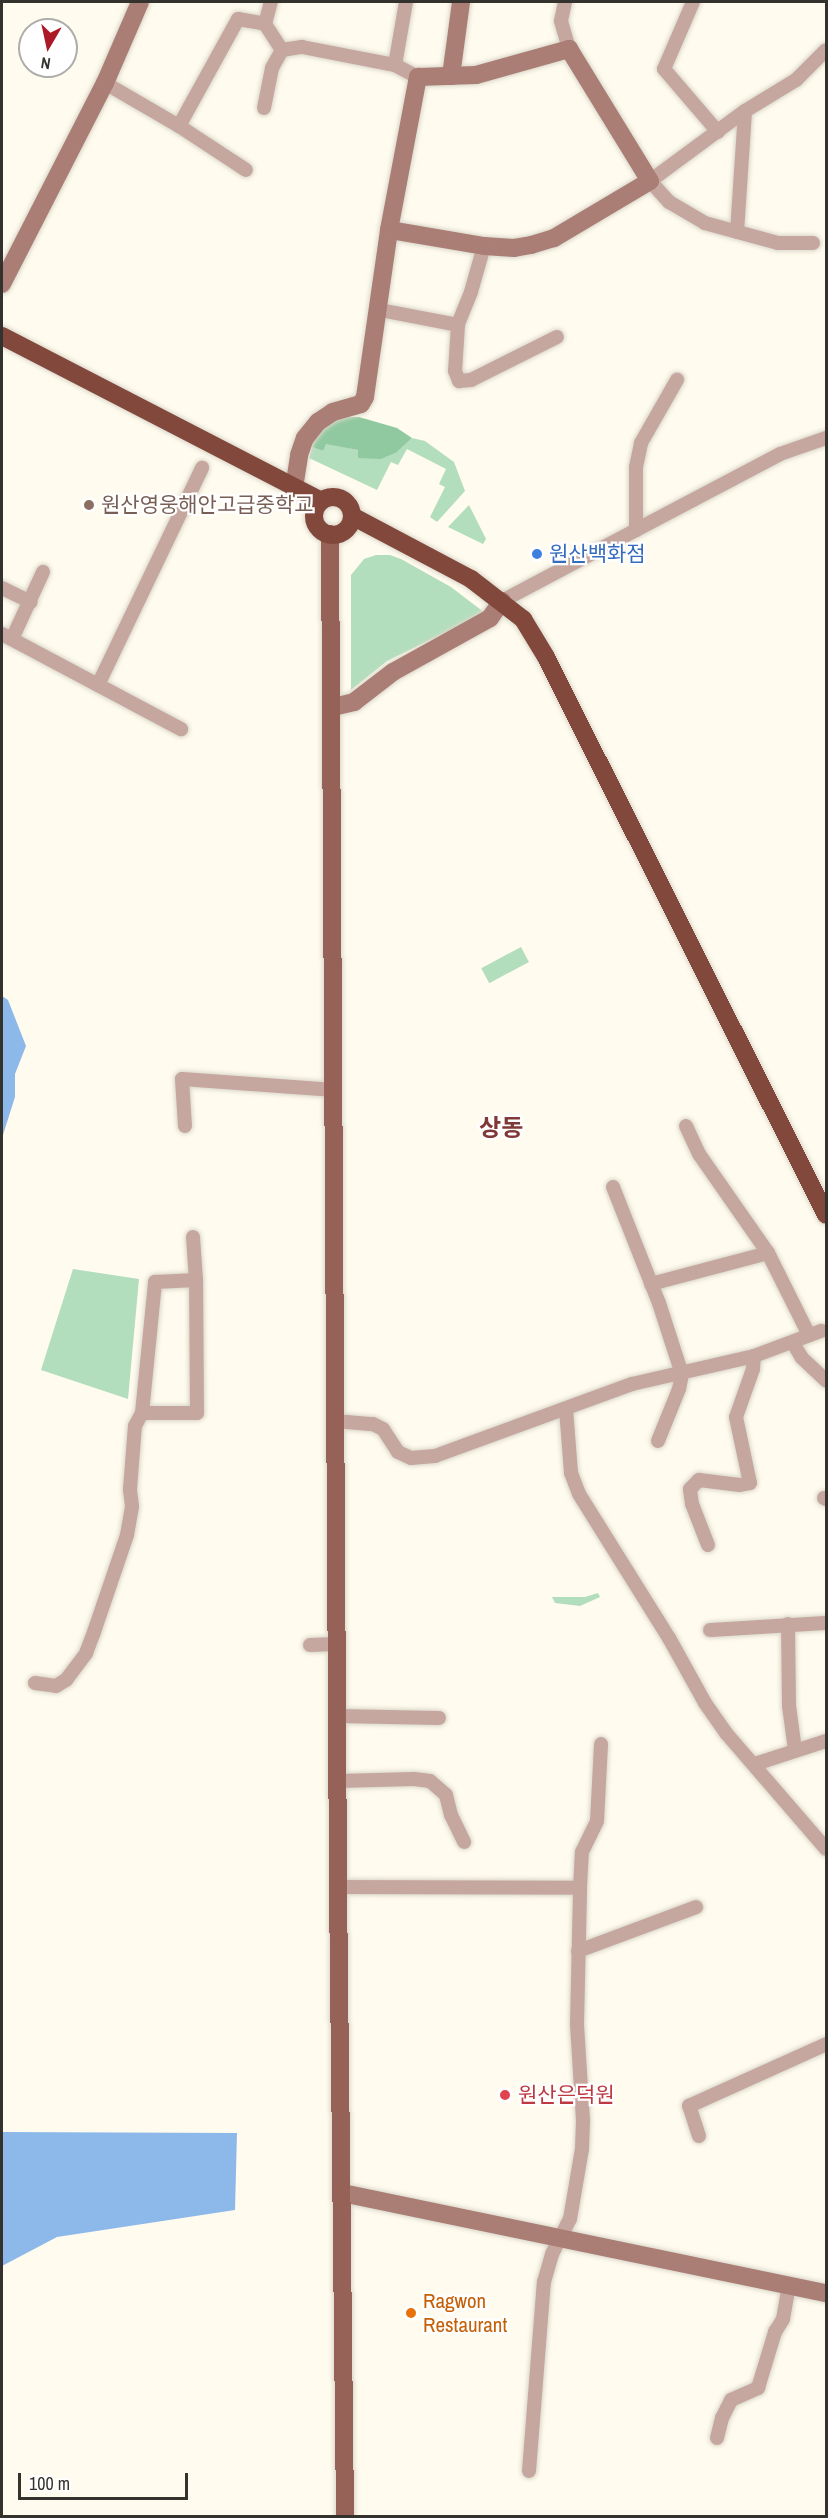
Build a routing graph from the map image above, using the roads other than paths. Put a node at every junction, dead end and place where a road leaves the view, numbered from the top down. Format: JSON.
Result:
{"nodes":[{"id":1,"x":140,"y":2,"type":"edge"},
{"id":2,"x":271,"y":2,"type":"edge"},
{"id":3,"x":406,"y":2,"type":"edge"},
{"id":4,"x":461,"y":2,"type":"edge"},
{"id":5,"x":565,"y":2,"type":"edge"},
{"id":6,"x":693,"y":2,"type":"edge"},
{"id":7,"x":265,"y":24,"type":"junction"},
{"id":8,"x":569,"y":49,"type":"junction"},
{"id":9,"x":282,"y":50,"type":"junction"},
{"id":10,"x":826,"y":50,"type":"edge"},
{"id":11,"x":394,"y":65,"type":"junction"},
{"id":12,"x":451,"y":76,"type":"junction"},
{"id":13,"x":418,"y":77,"type":"junction"},
{"id":14,"x":105,"y":83,"type":"junction"},
{"id":15,"x":264,"y":108,"type":"dead end"},
{"id":16,"x":745,"y":111,"type":"junction"},
{"id":17,"x":179,"y":126,"type":"junction"},
{"id":18,"x":718,"y":132,"type":"junction"},
{"id":19,"x":246,"y":170,"type":"dead end"},
{"id":20,"x":650,"y":181,"type":"junction"},
{"id":21,"x":389,"y":230,"type":"junction"},
{"id":22,"x":737,"y":232,"type":"junction"},
{"id":23,"x":813,"y":243,"type":"dead end"},
{"id":24,"x":484,"y":246,"type":"junction"},
{"id":25,"x":2,"y":284,"type":"edge"},
{"id":26,"x":380,"y":310,"type":"junction"},
{"id":27,"x":458,"y":325,"type":"junction"},
{"id":28,"x":2,"y":336,"type":"edge"},
{"id":29,"x":556,"y":337,"type":"dead end"},
{"id":30,"x":677,"y":380,"type":"dead end"},
{"id":31,"x":826,"y":438,"type":"edge"},
{"id":32,"x":202,"y":468,"type":"dead end"},
{"id":33,"x":294,"y":488,"type":"junction"},
{"id":34,"x":321,"y":501,"type":"junction"},
{"id":35,"x":352,"y":516,"type":"junction"},
{"id":36,"x":636,"y":530,"type":"junction"},
{"id":37,"x":330,"y":534,"type":"junction"},
{"id":38,"x":43,"y":572,"type":"dead end"},
{"id":39,"x":2,"y":588,"type":"edge"},
{"id":40,"x":502,"y":601,"type":"junction"},
{"id":41,"x":31,"y":602,"type":"junction"},
{"id":42,"x":7,"y":637,"type":"edge"},
{"id":43,"x":98,"y":685,"type":"junction"},
{"id":44,"x":333,"y":707,"type":"junction"},
{"id":45,"x":181,"y":729,"type":"dead end"},
{"id":46,"x":335,"y":1090,"type":"junction"},
{"id":47,"x":185,"y":1126,"type":"dead end"},
{"id":48,"x":686,"y":1126,"type":"dead end"},
{"id":49,"x":614,"y":1187,"type":"dead end"},
{"id":50,"x":826,"y":1215,"type":"edge"},
{"id":51,"x":193,"y":1237,"type":"dead end"},
{"id":52,"x":768,"y":1253,"type":"junction"},
{"id":53,"x":196,"y":1280,"type":"junction"},
{"id":54,"x":651,"y":1284,"type":"junction"},
{"id":55,"x":793,"y":1343,"type":"junction"},
{"id":56,"x":754,"y":1356,"type":"junction"},
{"id":57,"x":682,"y":1374,"type":"junction"},
{"id":58,"x":826,"y":1380,"type":"edge"},
{"id":59,"x":566,"y":1409,"type":"junction"},
{"id":60,"x":142,"y":1413,"type":"junction"},
{"id":61,"x":335,"y":1421,"type":"junction"},
{"id":62,"x":658,"y":1441,"type":"dead end"},
{"id":63,"x":708,"y":1545,"type":"dead end"},
{"id":64,"x":826,"y":1623,"type":"edge"},
{"id":65,"x":788,"y":1624,"type":"junction"},
{"id":66,"x":710,"y":1630,"type":"dead end"},
{"id":67,"x":337,"y":1644,"type":"junction"},
{"id":68,"x":310,"y":1645,"type":"dead end"},
{"id":69,"x":34,"y":1683,"type":"dead end"},
{"id":70,"x":337,"y":1716,"type":"junction"},
{"id":71,"x":439,"y":1718,"type":"dead end"},
{"id":72,"x":826,"y":1741,"type":"edge"},
{"id":73,"x":601,"y":1744,"type":"dead end"},
{"id":74,"x":795,"y":1750,"type":"junction"},
{"id":75,"x":755,"y":1764,"type":"junction"},
{"id":76,"x":338,"y":1781,"type":"junction"},
{"id":77,"x":464,"y":1842,"type":"dead end"},
{"id":78,"x":826,"y":1849,"type":"edge"},
{"id":79,"x":338,"y":1887,"type":"junction"},
{"id":80,"x":580,"y":1888,"type":"junction"},
{"id":81,"x":696,"y":1907,"type":"dead end"},
{"id":82,"x":578,"y":1951,"type":"junction"},
{"id":83,"x":826,"y":2044,"type":"edge"},
{"id":84,"x":699,"y":2136,"type":"dead end"},
{"id":85,"x":342,"y":2193,"type":"junction"},
{"id":86,"x":562,"y":2237,"type":"junction"},
{"id":87,"x":789,"y":2285,"type":"junction"},
{"id":88,"x":826,"y":2293,"type":"edge"},
{"id":89,"x":717,"y":2438,"type":"dead end"},
{"id":90,"x":528,"y":2471,"type":"dead end"},
{"id":91,"x":345,"y":2517,"type":"edge"}],
"edges":[{"from":1,"to":14,"type":"main road"},
{"from":2,"to":7,"type":"street"},
{"from":3,"to":11,"type":"street"},
{"from":4,"to":12,"type":"main road"},
{"from":5,"to":8,"type":"street"},
{"from":6,"to":18,"type":"street"},
{"from":7,"to":9,"type":"street"},
{"from":7,"to":17,"type":"street"},
{"from":8,"to":12,"type":"main road"},
{"from":8,"to":20,"type":"main road"},
{"from":9,"to":11,"type":"street"},
{"from":9,"to":15,"type":"street"},
{"from":10,"to":16,"type":"street"},
{"from":11,"to":13,"type":"street"},
{"from":12,"to":13,"type":"main road"},
{"from":13,"to":21,"type":"main road"},
{"from":14,"to":17,"type":"street"},
{"from":14,"to":25,"type":"main road"},
{"from":16,"to":18,"type":"street"},
{"from":16,"to":22,"type":"street"},
{"from":17,"to":19,"type":"street"},
{"from":18,"to":20,"type":"street"},
{"from":20,"to":22,"type":"street"},
{"from":20,"to":24,"type":"main road"},
{"from":21,"to":24,"type":"main road"},
{"from":21,"to":26,"type":"main road"},
{"from":22,"to":23,"type":"street"},
{"from":24,"to":27,"type":"street"},
{"from":26,"to":27,"type":"street"},
{"from":26,"to":33,"type":"main road"},
{"from":27,"to":29,"type":"street"},
{"from":28,"to":33,"type":"highway"},
{"from":30,"to":36,"type":"street"},
{"from":31,"to":36,"type":"street"},
{"from":32,"to":43,"type":"street"},
{"from":33,"to":34,"type":"highway"},
{"from":34,"to":35,"type":"highway"},
{"from":34,"to":37,"type":"highway"},
{"from":35,"to":37,"type":"highway"},
{"from":35,"to":40,"type":"highway"},
{"from":36,"to":40,"type":"street"},
{"from":37,"to":44,"type":"main road"},
{"from":38,"to":41,"type":"street"},
{"from":39,"to":41,"type":"street"},
{"from":40,"to":44,"type":"main road"},
{"from":40,"to":50,"type":"highway"},
{"from":41,"to":42,"type":"street"},
{"from":42,"to":43,"type":"street"},
{"from":43,"to":45,"type":"street"},
{"from":44,"to":46,"type":"main road"},
{"from":46,"to":47,"type":"street"},
{"from":46,"to":61,"type":"main road"},
{"from":48,"to":52,"type":"street"},
{"from":49,"to":54,"type":"street"},
{"from":51,"to":53,"type":"street"},
{"from":52,"to":54,"type":"street"},
{"from":52,"to":55,"type":"street"},
{"from":53,"to":60,"type":"street"},
{"from":53,"to":60,"type":"street"},
{"from":54,"to":57,"type":"street"},
{"from":55,"to":56,"type":"street"},
{"from":55,"to":58,"type":"street"},
{"from":56,"to":57,"type":"street"},
{"from":56,"to":63,"type":"street"},
{"from":57,"to":59,"type":"street"},
{"from":57,"to":62,"type":"street"},
{"from":59,"to":61,"type":"street"},
{"from":59,"to":75,"type":"street"},
{"from":60,"to":69,"type":"street"},
{"from":61,"to":67,"type":"main road"},
{"from":64,"to":65,"type":"street"},
{"from":65,"to":66,"type":"street"},
{"from":65,"to":74,"type":"street"},
{"from":67,"to":68,"type":"street"},
{"from":67,"to":70,"type":"main road"},
{"from":70,"to":71,"type":"street"},
{"from":70,"to":76,"type":"main road"},
{"from":72,"to":74,"type":"street"},
{"from":73,"to":80,"type":"street"},
{"from":74,"to":75,"type":"street"},
{"from":75,"to":78,"type":"street"},
{"from":76,"to":77,"type":"street"},
{"from":76,"to":79,"type":"main road"},
{"from":79,"to":80,"type":"street"},
{"from":79,"to":85,"type":"main road"},
{"from":80,"to":82,"type":"street"},
{"from":81,"to":82,"type":"street"},
{"from":82,"to":86,"type":"street"},
{"from":83,"to":84,"type":"street"},
{"from":85,"to":86,"type":"main road"},
{"from":85,"to":91,"type":"main road"},
{"from":86,"to":87,"type":"main road"},
{"from":86,"to":90,"type":"street"},
{"from":87,"to":88,"type":"main road"},
{"from":87,"to":89,"type":"street"}]}
